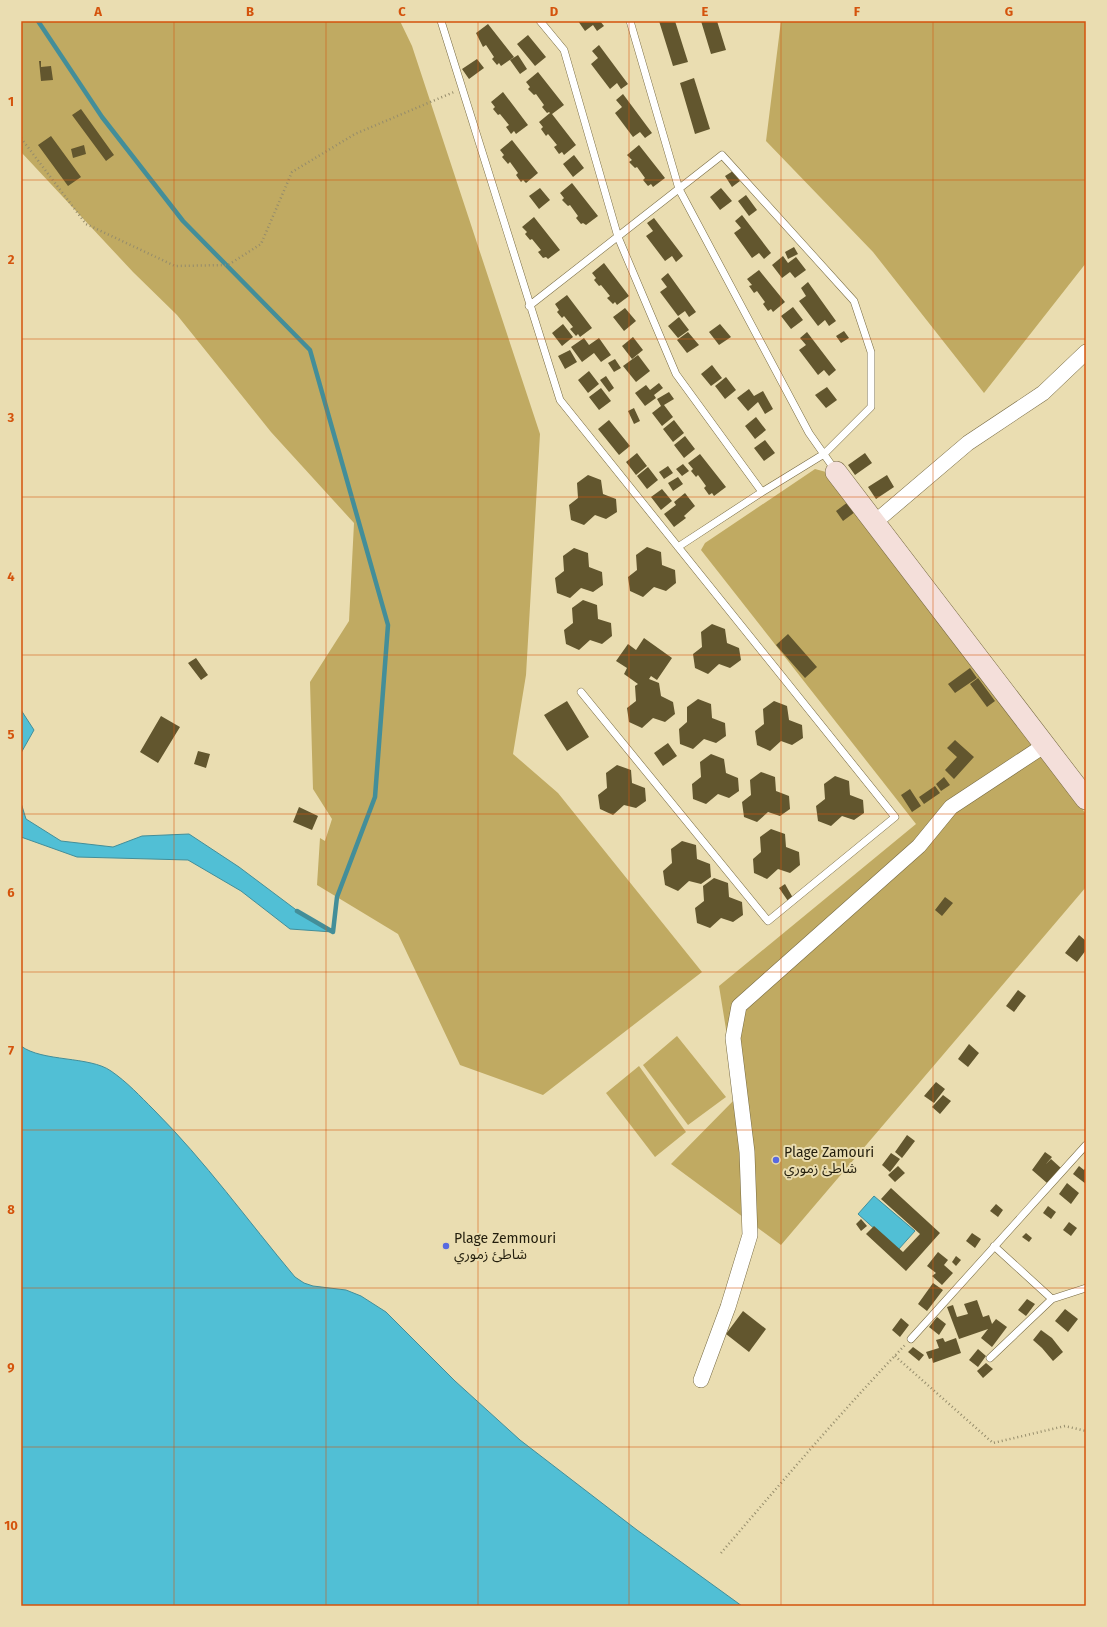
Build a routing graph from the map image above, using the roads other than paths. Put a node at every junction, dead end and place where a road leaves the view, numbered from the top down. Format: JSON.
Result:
{"nodes":[{"id":1,"x":441,"y":21,"type":"edge"},
{"id":2,"x":540,"y":21,"type":"edge"},
{"id":3,"x":630,"y":21,"type":"edge"},
{"id":4,"x":679,"y":189,"type":"junction"},
{"id":5,"x":618,"y":237,"type":"junction"},
{"id":6,"x":529,"y":306,"type":"junction"},
{"id":7,"x":1086,"y":352,"type":"edge"},
{"id":8,"x":824,"y":454,"type":"junction"},
{"id":9,"x":836,"y":472,"type":"joint"},
{"id":10,"x":762,"y":492,"type":"junction"},
{"id":11,"x":874,"y":523,"type":"junction"},
{"id":12,"x":678,"y":547,"type":"junction"},
{"id":13,"x":581,"y":692,"type":"dead end"},
{"id":14,"x":1046,"y":746,"type":"junction"},
{"id":15,"x":1086,"y":799,"type":"edge"},
{"id":16,"x":1086,"y":1145,"type":"edge"},
{"id":17,"x":994,"y":1246,"type":"junction"},
{"id":18,"x":1086,"y":1288,"type":"edge"},
{"id":19,"x":1052,"y":1299,"type":"junction"},
{"id":20,"x":911,"y":1339,"type":"road end"},
{"id":21,"x":990,"y":1358,"type":"dead end"},
{"id":22,"x":701,"y":1380,"type":"dead end"}],
"edges":[{"from":1,"to":6,"type":"lane"},
{"from":2,"to":5,"type":"lane"},
{"from":3,"to":4,"type":"lane"},
{"from":4,"to":5,"type":"lane"},
{"from":4,"to":8,"type":"lane"},
{"from":4,"to":8,"type":"lane"},
{"from":5,"to":6,"type":"lane"},
{"from":5,"to":10,"type":"lane"},
{"from":6,"to":12,"type":"lane"},
{"from":7,"to":11,"type":"street"},
{"from":8,"to":9,"type":"lane"},
{"from":8,"to":10,"type":"lane"},
{"from":9,"to":11,"type":"street"},
{"from":10,"to":12,"type":"lane"},
{"from":11,"to":14,"type":"street"},
{"from":12,"to":13,"type":"lane"},
{"from":14,"to":15,"type":"street"},
{"from":14,"to":22,"type":"street"},
{"from":16,"to":17,"type":"lane"},
{"from":17,"to":19,"type":"lane"},
{"from":17,"to":20,"type":"lane"},
{"from":18,"to":19,"type":"lane"},
{"from":19,"to":21,"type":"lane"}]}
